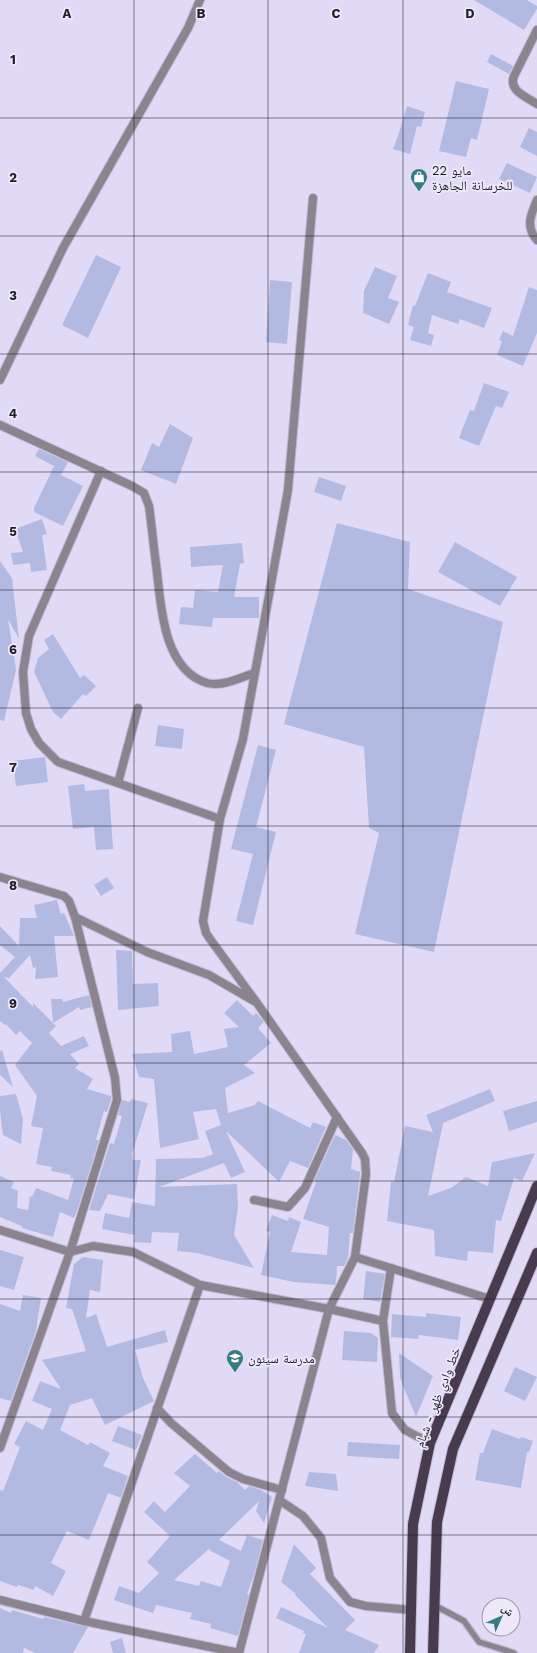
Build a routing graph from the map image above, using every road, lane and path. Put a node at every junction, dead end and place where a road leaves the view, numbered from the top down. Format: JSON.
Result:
{"nodes":[{"id":1,"x":200,"y":0,"type":"edge"},
{"id":2,"x":537,"y":30,"type":"edge"},
{"id":3,"x":537,"y":104,"type":"edge"},
{"id":4,"x":313,"y":198,"type":"dead end"},
{"id":5,"x":537,"y":200,"type":"edge"},
{"id":6,"x":537,"y":240,"type":"edge"},
{"id":7,"x":0,"y":380,"type":"edge"},
{"id":8,"x":0,"y":426,"type":"edge"},
{"id":9,"x":101,"y":471,"type":"junction"},
{"id":10,"x":254,"y":673,"type":"junction"},
{"id":11,"x":138,"y":708,"type":"dead end"},
{"id":12,"x":118,"y":783,"type":"junction"},
{"id":13,"x":220,"y":819,"type":"junction"},
{"id":14,"x":0,"y":877,"type":"edge"},
{"id":15,"x":75,"y":917,"type":"junction"},
{"id":16,"x":257,"y":1003,"type":"junction"},
{"id":17,"x":337,"y":1117,"type":"junction"},
{"id":18,"x":537,"y":1186,"type":"edge"},
{"id":19,"x":254,"y":1200,"type":"dead end"},
{"id":20,"x":0,"y":1230,"type":"edge"},
{"id":21,"x":70,"y":1252,"type":"junction"},
{"id":22,"x":537,"y":1253,"type":"edge"},
{"id":23,"x":355,"y":1257,"type":"junction"},
{"id":24,"x":391,"y":1268,"type":"junction"},
{"id":25,"x":200,"y":1285,"type":"junction"},
{"id":26,"x":490,"y":1299,"type":"junction"},
{"id":27,"x":329,"y":1309,"type":"junction"},
{"id":28,"x":383,"y":1321,"type":"junction"},
{"id":29,"x":157,"y":1408,"type":"junction"},
{"id":30,"x":430,"y":1443,"type":"junction"},
{"id":31,"x":0,"y":1448,"type":"edge"},
{"id":32,"x":282,"y":1490,"type":"junction"},
{"id":33,"x":279,"y":1500,"type":"junction"},
{"id":34,"x":0,"y":1600,"type":"edge"},
{"id":35,"x":434,"y":1605,"type":"junction"},
{"id":36,"x":411,"y":1610,"type":"junction"},
{"id":37,"x":84,"y":1621,"type":"junction"},
{"id":38,"x":239,"y":1653,"type":"edge"},
{"id":39,"x":410,"y":1653,"type":"edge"},
{"id":40,"x":432,"y":1653,"type":"edge"},
{"id":41,"x":514,"y":1653,"type":"edge"}],
"edges":[{"from":1,"to":7,"type":"street"},
{"from":2,"to":3,"type":"street"},
{"from":4,"to":10,"type":"street"},
{"from":5,"to":6,"type":"street"},
{"from":8,"to":9,"type":"street"},
{"from":9,"to":10,"type":"street"},
{"from":9,"to":12,"type":"street"},
{"from":10,"to":13,"type":"street"},
{"from":11,"to":12,"type":"street"},
{"from":12,"to":13,"type":"street"},
{"from":13,"to":16,"type":"street"},
{"from":14,"to":15,"type":"street"},
{"from":15,"to":16,"type":"street"},
{"from":15,"to":21,"type":"street"},
{"from":16,"to":17,"type":"street"},
{"from":17,"to":19,"type":"street"},
{"from":17,"to":23,"type":"street"},
{"from":18,"to":26,"type":"main road","name":"خط وادي ظهر - شبام"},
{"from":20,"to":21,"type":"street"},
{"from":21,"to":25,"type":"street"},
{"from":21,"to":31,"type":"street"},
{"from":22,"to":35,"type":"main road"},
{"from":23,"to":24,"type":"street"},
{"from":23,"to":27,"type":"street"},
{"from":24,"to":26,"type":"street"},
{"from":24,"to":28,"type":"street"},
{"from":25,"to":27,"type":"street"},
{"from":25,"to":29,"type":"street"},
{"from":26,"to":30,"type":"main road","name":"خط وادي ظهر - شبام"},
{"from":27,"to":28,"type":"street"},
{"from":27,"to":32,"type":"street"},
{"from":28,"to":30,"type":"street"},
{"from":29,"to":32,"type":"street"},
{"from":29,"to":37,"type":"street"},
{"from":30,"to":36,"type":"main road","name":"خط وادي ظهر - شبام"},
{"from":32,"to":33,"type":"street"},
{"from":33,"to":36,"type":"street"},
{"from":33,"to":38,"type":"street"},
{"from":34,"to":37,"type":"street"},
{"from":35,"to":40,"type":"main road"},
{"from":35,"to":41,"type":"lane"},
{"from":36,"to":39,"type":"main road","name":"خط وادي ظهر - شبام"},
{"from":37,"to":38,"type":"street"}]}
